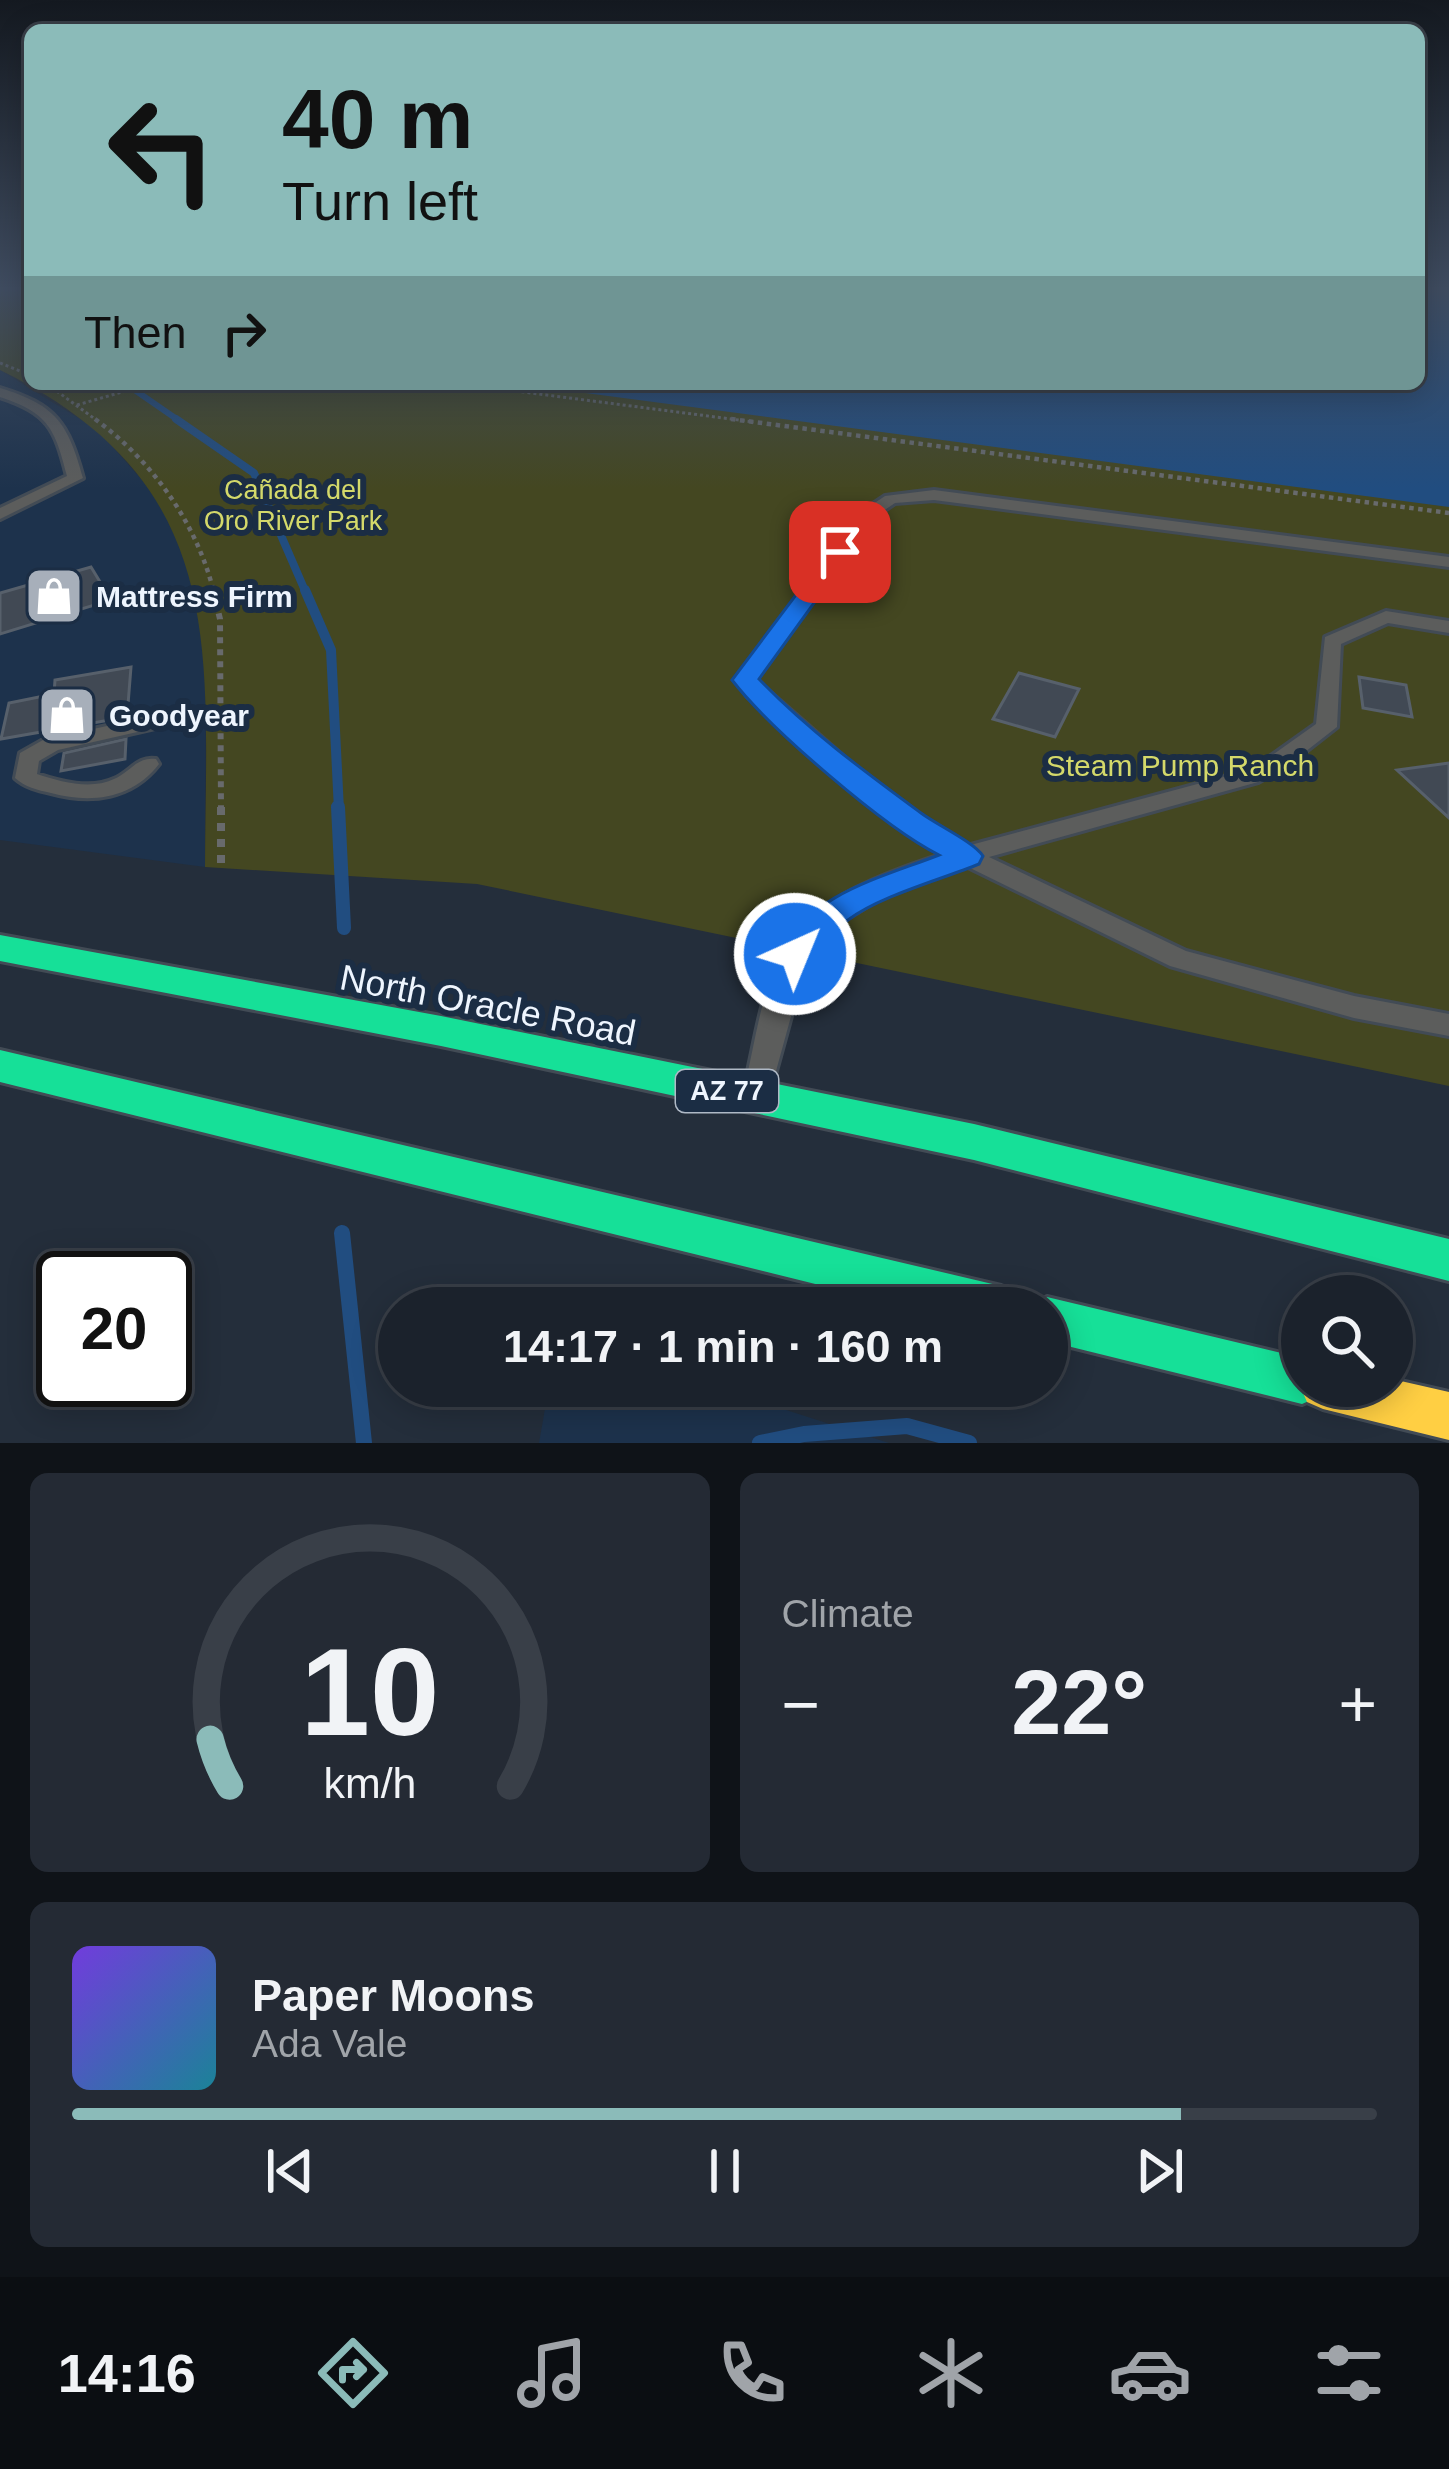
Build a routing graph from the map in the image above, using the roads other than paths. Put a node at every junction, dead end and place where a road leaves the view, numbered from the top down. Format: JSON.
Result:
{"nodes":[{"id":1,"x":0,"y":392,"type":"edge"},
{"id":2,"x":0,"y":514,"type":"edge"},
{"id":3,"x":1449,"y":562,"type":"edge"},
{"id":4,"x":1449,"y":627,"type":"edge"},
{"id":5,"x":148,"y":723,"type":"dead end"},
{"id":6,"x":148,"y":764,"type":"dead end"},
{"id":7,"x":968,"y":856,"type":"junction"},
{"id":8,"x":0,"y":948,"type":"edge"},
{"id":9,"x":1449,"y":1024,"type":"edge"},
{"id":10,"x":0,"y":1066,"type":"edge"},
{"id":11,"x":757,"y":1096,"type":"junction"},
{"id":12,"x":1449,"y":1260,"type":"edge"},
{"id":13,"x":914,"y":1287,"type":"edge"},
{"id":14,"x":1068,"y":1324,"type":"edge"},
{"id":15,"x":1281,"y":1376,"type":"edge"},
{"id":16,"x":1408,"y":1407,"type":"edge"},
{"id":17,"x":1449,"y":1417,"type":"edge"}],
"edges":[{"from":1,"to":2,"type":"lane"},
{"from":3,"to":7,"type":"lane"},
{"from":4,"to":7,"type":"lane"},
{"from":5,"to":6,"type":"lane"},
{"from":7,"to":9,"type":"lane"},
{"from":7,"to":11,"type":"lane"},
{"from":8,"to":11,"type":"highway","name":"North Oracle Road","number":"AZ 77"},
{"from":10,"to":13,"type":"highway"},
{"from":11,"to":12,"type":"highway","name":"North Oracle Road","number":"AZ 77"},
{"from":14,"to":15,"type":"highway"},
{"from":16,"to":17,"type":"highway"}]}
